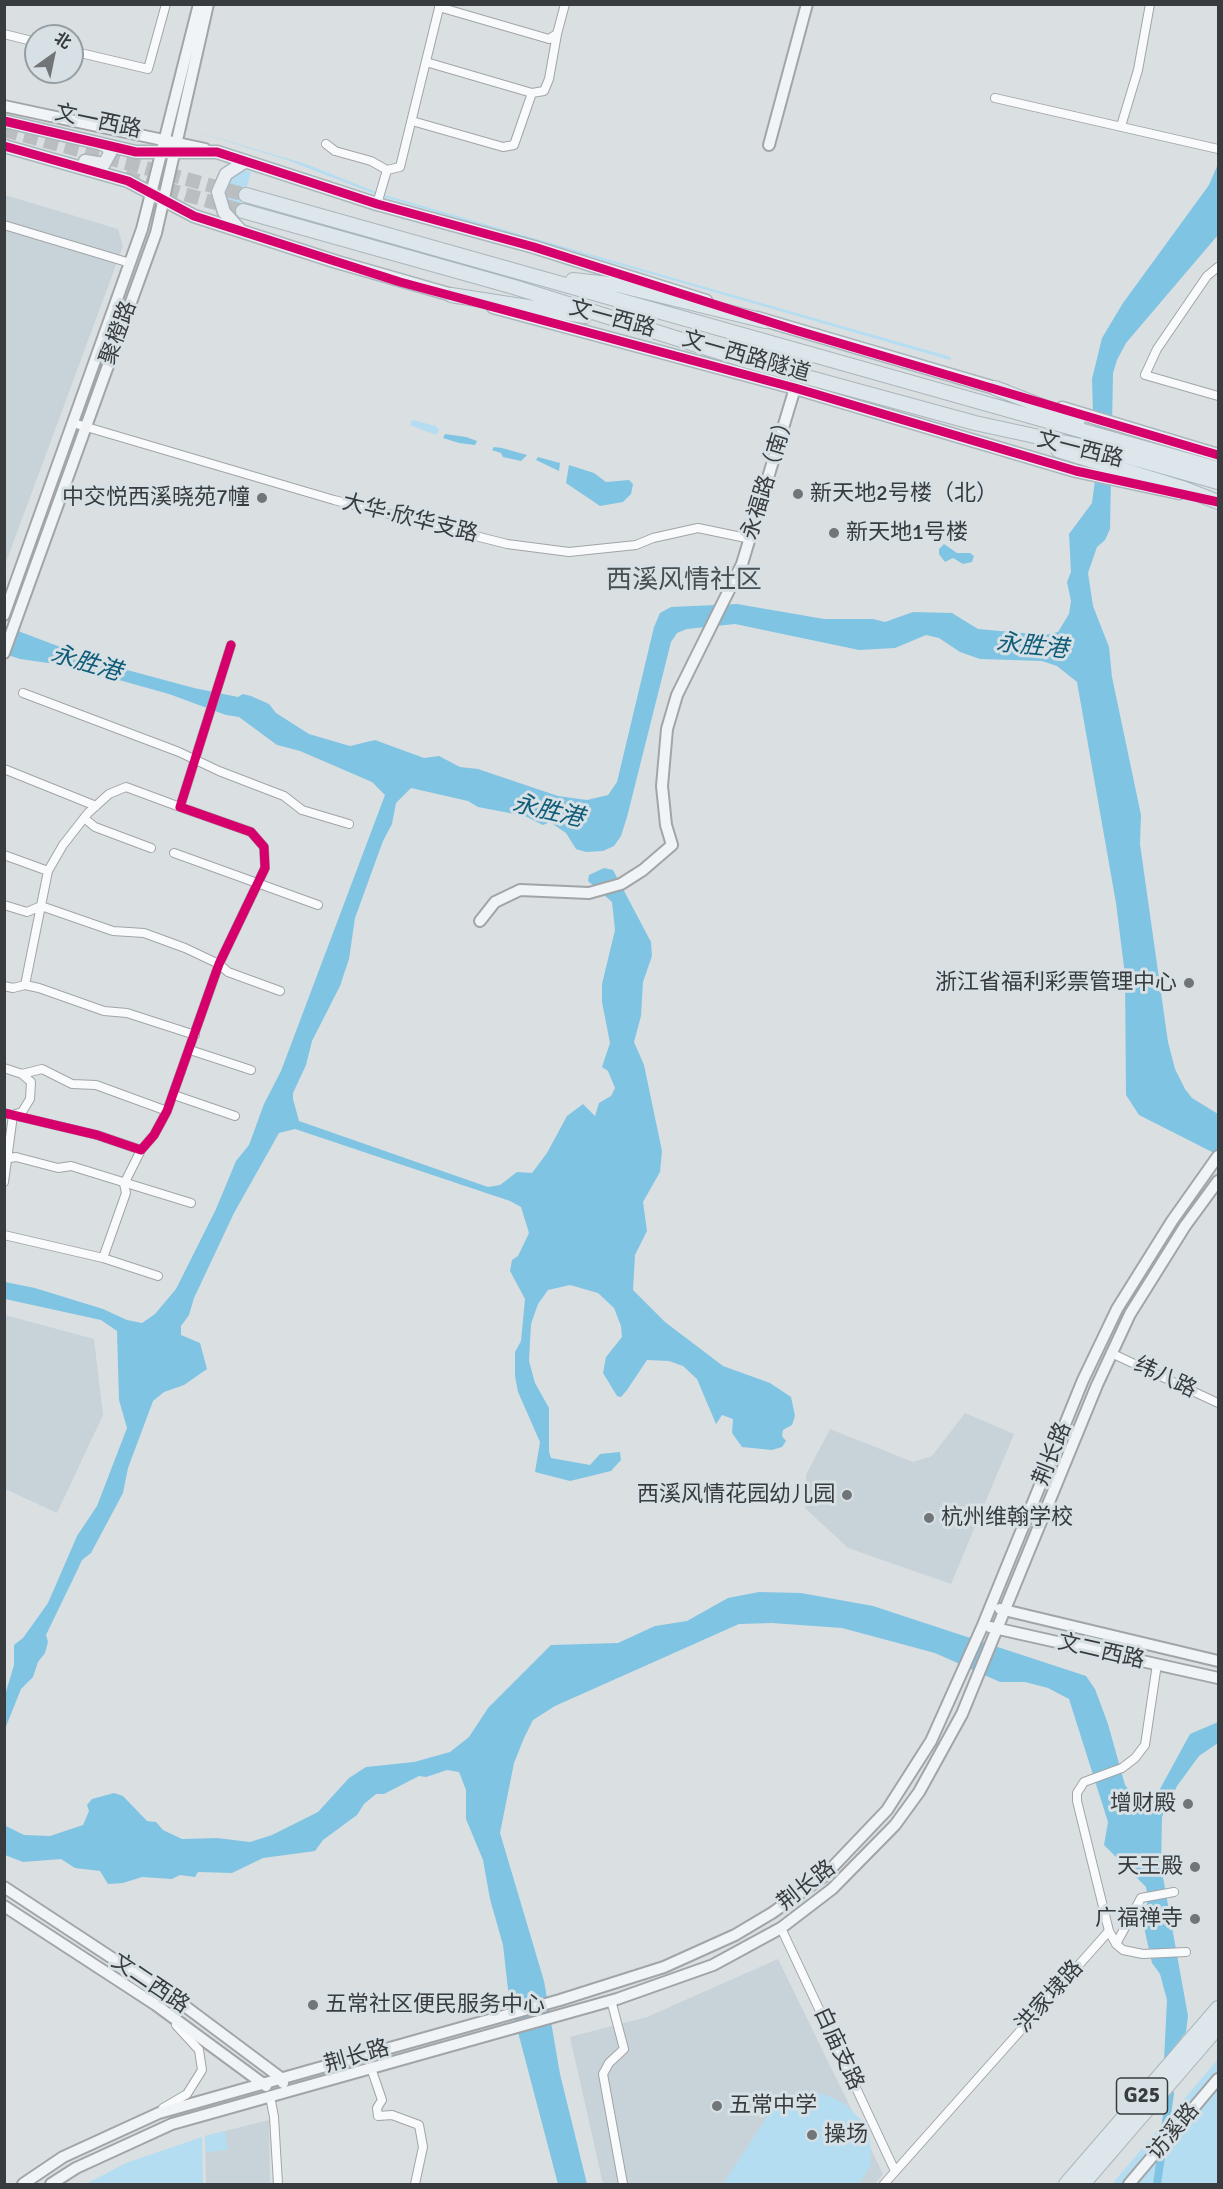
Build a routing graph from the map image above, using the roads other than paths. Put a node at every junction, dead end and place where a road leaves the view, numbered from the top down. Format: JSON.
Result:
{"nodes":[{"id":1,"x":166,"y":4,"type":"edge"},
{"id":2,"x":199,"y":4,"type":"edge"},
{"id":3,"x":208,"y":4,"type":"edge"},
{"id":4,"x":565,"y":4,"type":"edge"},
{"id":5,"x":807,"y":4,"type":"edge"},
{"id":6,"x":1150,"y":4,"type":"edge"},
{"id":7,"x":440,"y":6,"type":"edge"},
{"id":8,"x":4,"y":34,"type":"edge"},
{"id":9,"x":557,"y":34,"type":"junction"},
{"id":10,"x":24,"y":39,"type":"edge"},
{"id":11,"x":84,"y":54,"type":"edge"},
{"id":12,"x":426,"y":62,"type":"junction"},
{"id":13,"x":532,"y":93,"type":"junction"},
{"id":14,"x":995,"y":98,"type":"dead end"},
{"id":15,"x":4,"y":106,"type":"edge"},
{"id":16,"x":4,"y":121,"type":"edge"},
{"id":17,"x":412,"y":121,"type":"junction"},
{"id":18,"x":1121,"y":126,"type":"junction"},
{"id":19,"x":100,"y":143,"type":"junction"},
{"id":20,"x":326,"y":144,"type":"dead end"},
{"id":21,"x":769,"y":145,"type":"dead end"},
{"id":22,"x":9,"y":147,"type":"edge"},
{"id":23,"x":170,"y":147,"type":"junction"},
{"id":24,"x":1218,"y":149,"type":"edge"},
{"id":25,"x":246,"y":161,"type":"junction"},
{"id":26,"x":387,"y":170,"type":"junction"},
{"id":27,"x":151,"y":194,"type":"junction"},
{"id":28,"x":246,"y":195,"type":"tunnel mouth"},
{"id":29,"x":163,"y":200,"type":"junction"},
{"id":30,"x":377,"y":204,"type":"junction"},
{"id":31,"x":243,"y":211,"type":"tunnel mouth"},
{"id":32,"x":4,"y":225,"type":"edge"},
{"id":33,"x":242,"y":231,"type":"junction"},
{"id":34,"x":130,"y":263,"type":"junction"},
{"id":35,"x":1218,"y":267,"type":"edge"},
{"id":36,"x":538,"y":277,"type":"junction"},
{"id":37,"x":451,"y":295,"type":"junction"},
{"id":38,"x":765,"y":321,"type":"junction"},
{"id":39,"x":635,"y":323,"type":"junction"},
{"id":40,"x":795,"y":388,"type":"junction"},
{"id":41,"x":995,"y":388,"type":"joint"},
{"id":42,"x":1218,"y":396,"type":"edge"},
{"id":43,"x":1086,"y":422,"type":"junction"},
{"id":44,"x":74,"y":423,"type":"junction"},
{"id":45,"x":85,"y":426,"type":"junction"},
{"id":46,"x":1124,"y":434,"type":"junction"},
{"id":47,"x":1218,"y":455,"type":"edge"},
{"id":48,"x":1121,"y":468,"type":"junction"},
{"id":49,"x":1218,"y":469,"type":"edge"},
{"id":50,"x":1218,"y":482,"type":"edge"},
{"id":51,"x":1218,"y":502,"type":"edge"},
{"id":52,"x":751,"y":539,"type":"junction"},
{"id":53,"x":6,"y":608,"type":"edge"},
{"id":54,"x":20,"y":609,"type":"junction"},
{"id":55,"x":231,"y":645,"type":"dead end"},
{"id":56,"x":4,"y":653,"type":"edge"},
{"id":57,"x":23,"y":693,"type":"dead end"},
{"id":58,"x":194,"y":759,"type":"junction"},
{"id":59,"x":4,"y":769,"type":"edge"},
{"id":60,"x":96,"y":806,"type":"junction"},
{"id":61,"x":180,"y":807,"type":"junction"},
{"id":62,"x":84,"y":818,"type":"junction"},
{"id":63,"x":349,"y":824,"type":"dead end"},
{"id":64,"x":151,"y":849,"type":"dead end"},
{"id":65,"x":174,"y":853,"type":"dead end"},
{"id":66,"x":4,"y":855,"type":"edge"},
{"id":67,"x":48,"y":872,"type":"junction"},
{"id":68,"x":257,"y":884,"type":"junction"},
{"id":69,"x":318,"y":904,"type":"dead end"},
{"id":70,"x":4,"y":905,"type":"edge"},
{"id":71,"x":41,"y":906,"type":"junction"},
{"id":72,"x":480,"y":921,"type":"dead end"},
{"id":73,"x":219,"y":964,"type":"junction"},
{"id":74,"x":25,"y":985,"type":"junction"},
{"id":75,"x":4,"y":986,"type":"edge"},
{"id":76,"x":280,"y":991,"type":"dead end"},
{"id":77,"x":195,"y":1035,"type":"junction"},
{"id":78,"x":190,"y":1050,"type":"junction"},
{"id":79,"x":4,"y":1068,"type":"edge"},
{"id":80,"x":251,"y":1070,"type":"dead end"},
{"id":81,"x":22,"y":1074,"type":"junction"},
{"id":82,"x":174,"y":1095,"type":"junction"},
{"id":83,"x":167,"y":1111,"type":"junction"},
{"id":84,"x":9,"y":1114,"type":"edge"},
{"id":85,"x":235,"y":1116,"type":"dead end"},
{"id":86,"x":141,"y":1150,"type":"junction"},
{"id":87,"x":1217,"y":1158,"type":"edge"},
{"id":88,"x":5,"y":1159,"type":"edge"},
{"id":89,"x":1218,"y":1180,"type":"edge"},
{"id":90,"x":4,"y":1182,"type":"edge"},
{"id":91,"x":124,"y":1184,"type":"junction"},
{"id":92,"x":191,"y":1203,"type":"dead end"},
{"id":93,"x":4,"y":1235,"type":"edge"},
{"id":94,"x":103,"y":1258,"type":"junction"},
{"id":95,"x":158,"y":1276,"type":"dead end"},
{"id":96,"x":1111,"y":1353,"type":"junction"},
{"id":97,"x":1218,"y":1403,"type":"edge"},
{"id":98,"x":990,"y":1607,"type":"junction"},
{"id":99,"x":1004,"y":1610,"type":"junction"},
{"id":100,"x":983,"y":1625,"type":"junction"},
{"id":101,"x":996,"y":1629,"type":"junction"},
{"id":102,"x":1218,"y":1661,"type":"edge"},
{"id":103,"x":1157,"y":1665,"type":"junction"},
{"id":104,"x":1218,"y":1678,"type":"edge"},
{"id":105,"x":4,"y":1887,"type":"edge"},
{"id":106,"x":1171,"y":1891,"type":"dead end"},
{"id":107,"x":4,"y":1906,"type":"edge"},
{"id":108,"x":781,"y":1928,"type":"junction"},
{"id":109,"x":1110,"y":1931,"type":"junction"},
{"id":110,"x":1116,"y":1944,"type":"junction"},
{"id":111,"x":1182,"y":1951,"type":"dead end"},
{"id":112,"x":611,"y":2000,"type":"junction"},
{"id":113,"x":156,"y":2005,"type":"junction"},
{"id":114,"x":1218,"y":2008,"type":"edge"},
{"id":115,"x":1218,"y":2027,"type":"edge"},
{"id":116,"x":371,"y":2068,"type":"junction"},
{"id":117,"x":281,"y":2078,"type":"junction"},
{"id":118,"x":1218,"y":2079,"type":"edge"},
{"id":119,"x":265,"y":2084,"type":"junction"},
{"id":120,"x":285,"y":2092,"type":"junction"},
{"id":121,"x":270,"y":2096,"type":"junction"},
{"id":122,"x":151,"y":2116,"type":"junction"},
{"id":123,"x":895,"y":2171,"type":"junction"},
{"id":124,"x":23,"y":2184,"type":"edge"},
{"id":125,"x":51,"y":2184,"type":"edge"},
{"id":126,"x":278,"y":2184,"type":"edge"},
{"id":127,"x":415,"y":2184,"type":"edge"},
{"id":128,"x":623,"y":2184,"type":"edge"},
{"id":129,"x":884,"y":2184,"type":"edge"},
{"id":130,"x":1066,"y":2184,"type":"edge"},
{"id":131,"x":1083,"y":2184,"type":"edge"},
{"id":132,"x":1129,"y":2184,"type":"edge"}],
"edges":[{"from":1,"to":11,"type":"street"},
{"from":2,"to":23,"type":"main road","name":"聚橙路"},
{"from":3,"to":23,"type":"main road","name":"聚橙路"},
{"from":4,"to":9,"type":"street"},
{"from":5,"to":21,"type":"main road"},
{"from":6,"to":18,"type":"street"},
{"from":7,"to":9,"type":"street"},
{"from":7,"to":12,"type":"street"},
{"from":8,"to":10,"type":"street"},
{"from":9,"to":13,"type":"street"},
{"from":12,"to":13,"type":"street"},
{"from":12,"to":17,"type":"street"},
{"from":13,"to":17,"type":"street"},
{"from":14,"to":18,"type":"street"},
{"from":15,"to":23,"type":"main road"},
{"from":16,"to":19,"type":"main road","name":"文一西路"},
{"from":17,"to":26,"type":"street"},
{"from":18,"to":24,"type":"street"},
{"from":19,"to":22,"type":"main road"},
{"from":19,"to":23,"type":"main road","name":"文一西路"},
{"from":20,"to":26,"type":"street"},
{"from":22,"to":27,"type":"main road","name":"文一西路"},
{"from":23,"to":25,"type":"main road","name":"文一西路"},
{"from":23,"to":27,"type":"main road","name":"聚橙路"},
{"from":23,"to":29,"type":"main road","name":"聚橙路"},
{"from":25,"to":30,"type":"main road","name":"文一西路"},
{"from":25,"to":33,"type":"main road"},
{"from":26,"to":30,"type":"street"},
{"from":27,"to":29,"type":"main road","name":"文一西路"},
{"from":27,"to":34,"type":"main road","name":"聚橙路"},
{"from":28,"to":36,"type":"highway","name":"文一西路隧道"},
{"from":29,"to":33,"type":"main road","name":"文一西路"},
{"from":29,"to":45,"type":"main road","name":"聚橙路"},
{"from":30,"to":38,"type":"main road","name":"文一西路"},
{"from":31,"to":39,"type":"highway","name":"文一西路隧道"},
{"from":32,"to":34,"type":"street"},
{"from":33,"to":37,"type":"main road","name":"文一西路"},
{"from":34,"to":44,"type":"main road","name":"聚橙路"},
{"from":35,"to":42,"type":"street"},
{"from":36,"to":38,"type":"highway"},
{"from":36,"to":43,"type":"highway","name":"文一西路隧道"},
{"from":37,"to":39,"type":"highway"},
{"from":37,"to":40,"type":"main road","name":"文一西路"},
{"from":38,"to":41,"type":"main road","name":"文一西路"},
{"from":39,"to":48,"type":"highway","name":"文一西路隧道"},
{"from":40,"to":48,"type":"main road","name":"文一西路"},
{"from":40,"to":52,"type":"main road","name":"永福路（南）"},
{"from":41,"to":43,"type":"highway"},
{"from":43,"to":46,"type":"highway","name":"文一西路隧道"},
{"from":44,"to":45,"type":"street","name":"大华·欣华支路"},
{"from":44,"to":53,"type":"main road","name":"聚橙路"},
{"from":45,"to":52,"type":"street","name":"大华·欣华支路"},
{"from":45,"to":54,"type":"main road","name":"聚橙路"},
{"from":46,"to":47,"type":"main road","name":"文一西路"},
{"from":46,"to":49,"type":"highway","name":"文一西路隧道"},
{"from":48,"to":50,"type":"highway","name":"文一西路隧道"},
{"from":48,"to":51,"type":"highway"},
{"from":52,"to":72,"type":"main road","name":"永福路（南）"},
{"from":53,"to":54,"type":"street"},
{"from":54,"to":56,"type":"main road","name":"聚橙路"},
{"from":55,"to":58,"type":"street"},
{"from":57,"to":58,"type":"street"},
{"from":58,"to":61,"type":"street"},
{"from":58,"to":63,"type":"street"},
{"from":59,"to":60,"type":"street"},
{"from":60,"to":61,"type":"street"},
{"from":60,"to":62,"type":"street"},
{"from":61,"to":68,"type":"street"},
{"from":62,"to":64,"type":"street"},
{"from":62,"to":67,"type":"street"},
{"from":65,"to":68,"type":"street"},
{"from":66,"to":67,"type":"street"},
{"from":67,"to":71,"type":"street"},
{"from":68,"to":69,"type":"street"},
{"from":68,"to":73,"type":"street"},
{"from":70,"to":71,"type":"street"},
{"from":71,"to":73,"type":"street"},
{"from":71,"to":74,"type":"street"},
{"from":73,"to":76,"type":"street"},
{"from":73,"to":77,"type":"street"},
{"from":74,"to":75,"type":"street"},
{"from":74,"to":77,"type":"street"},
{"from":77,"to":78,"type":"street"},
{"from":78,"to":80,"type":"street"},
{"from":78,"to":82,"type":"street"},
{"from":79,"to":81,"type":"street"},
{"from":81,"to":83,"type":"street"},
{"from":81,"to":84,"type":"street"},
{"from":82,"to":83,"type":"street"},
{"from":82,"to":85,"type":"street"},
{"from":83,"to":86,"type":"street"},
{"from":84,"to":86,"type":"street"},
{"from":84,"to":88,"type":"street"},
{"from":86,"to":91,"type":"street"},
{"from":87,"to":98,"type":"main road","name":"荆长路"},
{"from":88,"to":90,"type":"street"},
{"from":88,"to":91,"type":"street"},
{"from":89,"to":96,"type":"main road","name":"荆长路"},
{"from":91,"to":92,"type":"street"},
{"from":91,"to":94,"type":"street"},
{"from":93,"to":94,"type":"street"},
{"from":94,"to":95,"type":"street"},
{"from":96,"to":97,"type":"street","name":"纬八路"},
{"from":96,"to":99,"type":"main road","name":"荆长路"},
{"from":98,"to":99,"type":"main road","name":"文二西路"},
{"from":98,"to":100,"type":"main road","name":"荆长路"},
{"from":99,"to":101,"type":"main road","name":"荆长路"},
{"from":99,"to":102,"type":"main road","name":"文二西路"},
{"from":100,"to":101,"type":"main road","name":"文二西路"},
{"from":100,"to":117,"type":"main road","name":"荆长路"},
{"from":101,"to":103,"type":"main road","name":"文二西路"},
{"from":101,"to":108,"type":"main road","name":"荆长路"},
{"from":103,"to":104,"type":"main road","name":"文二西路"},
{"from":103,"to":109,"type":"street"},
{"from":105,"to":117,"type":"main road","name":"文二西路"},
{"from":106,"to":110,"type":"street"},
{"from":107,"to":113,"type":"main road","name":"文二西路"},
{"from":108,"to":112,"type":"main road","name":"荆长路"},
{"from":108,"to":123,"type":"street","name":"白庙支路"},
{"from":109,"to":110,"type":"street"},
{"from":109,"to":123,"type":"street","name":"洪家埭路"},
{"from":110,"to":111,"type":"street"},
{"from":112,"to":116,"type":"main road","name":"荆长路"},
{"from":112,"to":128,"type":"street"},
{"from":113,"to":119,"type":"main road","name":"文二西路"},
{"from":113,"to":122,"type":"street"},
{"from":114,"to":130,"type":"highway","number":"G25"},
{"from":115,"to":131,"type":"highway","number":"G25"},
{"from":116,"to":120,"type":"main road","name":"荆长路"},
{"from":116,"to":127,"type":"street"},
{"from":117,"to":119,"type":"main road","name":"荆长路"},
{"from":117,"to":120,"type":"main road"},
{"from":118,"to":132,"type":"main road","name":"访溪路"},
{"from":119,"to":121,"type":"main road"},
{"from":119,"to":122,"type":"main road","name":"荆长路"},
{"from":120,"to":121,"type":"main road","name":"荆长路"},
{"from":121,"to":125,"type":"main road","name":"荆长路"},
{"from":121,"to":126,"type":"street"},
{"from":122,"to":124,"type":"main road","name":"荆长路"},
{"from":123,"to":129,"type":"street","name":"洪家埭路"}]}
